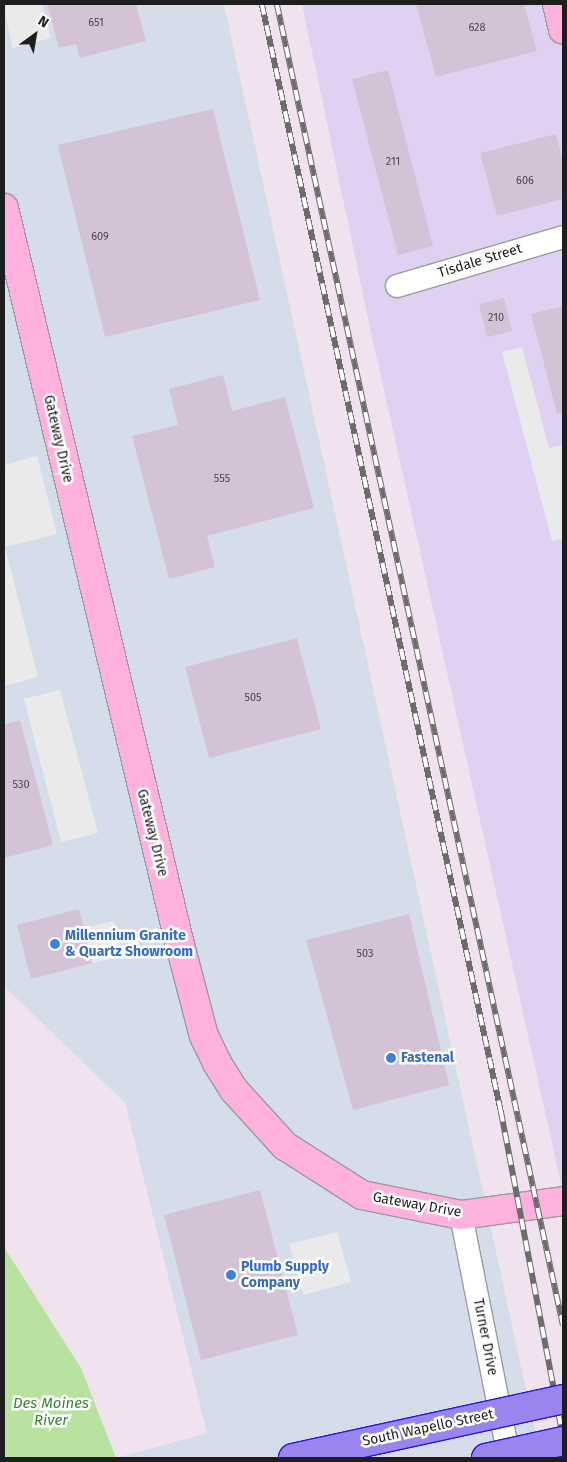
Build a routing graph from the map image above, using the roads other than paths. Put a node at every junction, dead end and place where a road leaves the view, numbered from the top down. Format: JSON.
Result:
{"nodes":[{"id":1,"x":557,"y":4,"type":"edge"},
{"id":2,"x":563,"y":29,"type":"edge"},
{"id":3,"x":4,"y":208,"type":"edge"},
{"id":4,"x":563,"y":236,"type":"edge"},
{"id":5,"x":397,"y":286,"type":"dead end"},
{"id":6,"x":563,"y":1201,"type":"edge"},
{"id":7,"x":461,"y":1215,"type":"junction"},
{"id":8,"x":563,"y":1399,"type":"edge"},
{"id":9,"x":563,"y":1441,"type":"edge"},
{"id":10,"x":293,"y":1458,"type":"edge"},
{"id":11,"x":486,"y":1458,"type":"edge"},
{"id":12,"x":509,"y":1458,"type":"edge"}],
"edges":[{"from":1,"to":2,"type":"street"},
{"from":3,"to":7,"type":"street","name":"Gateway Drive"},
{"from":4,"to":5,"type":"street","name":"Tisdale Street"},
{"from":6,"to":7,"type":"street","name":"Gateway Drive"},
{"from":7,"to":12,"type":"street","name":"Turner Drive"},
{"from":8,"to":10,"type":"highway","name":"South Wapello Street","bridge":true},
{"from":9,"to":11,"type":"highway","bridge":true}]}
